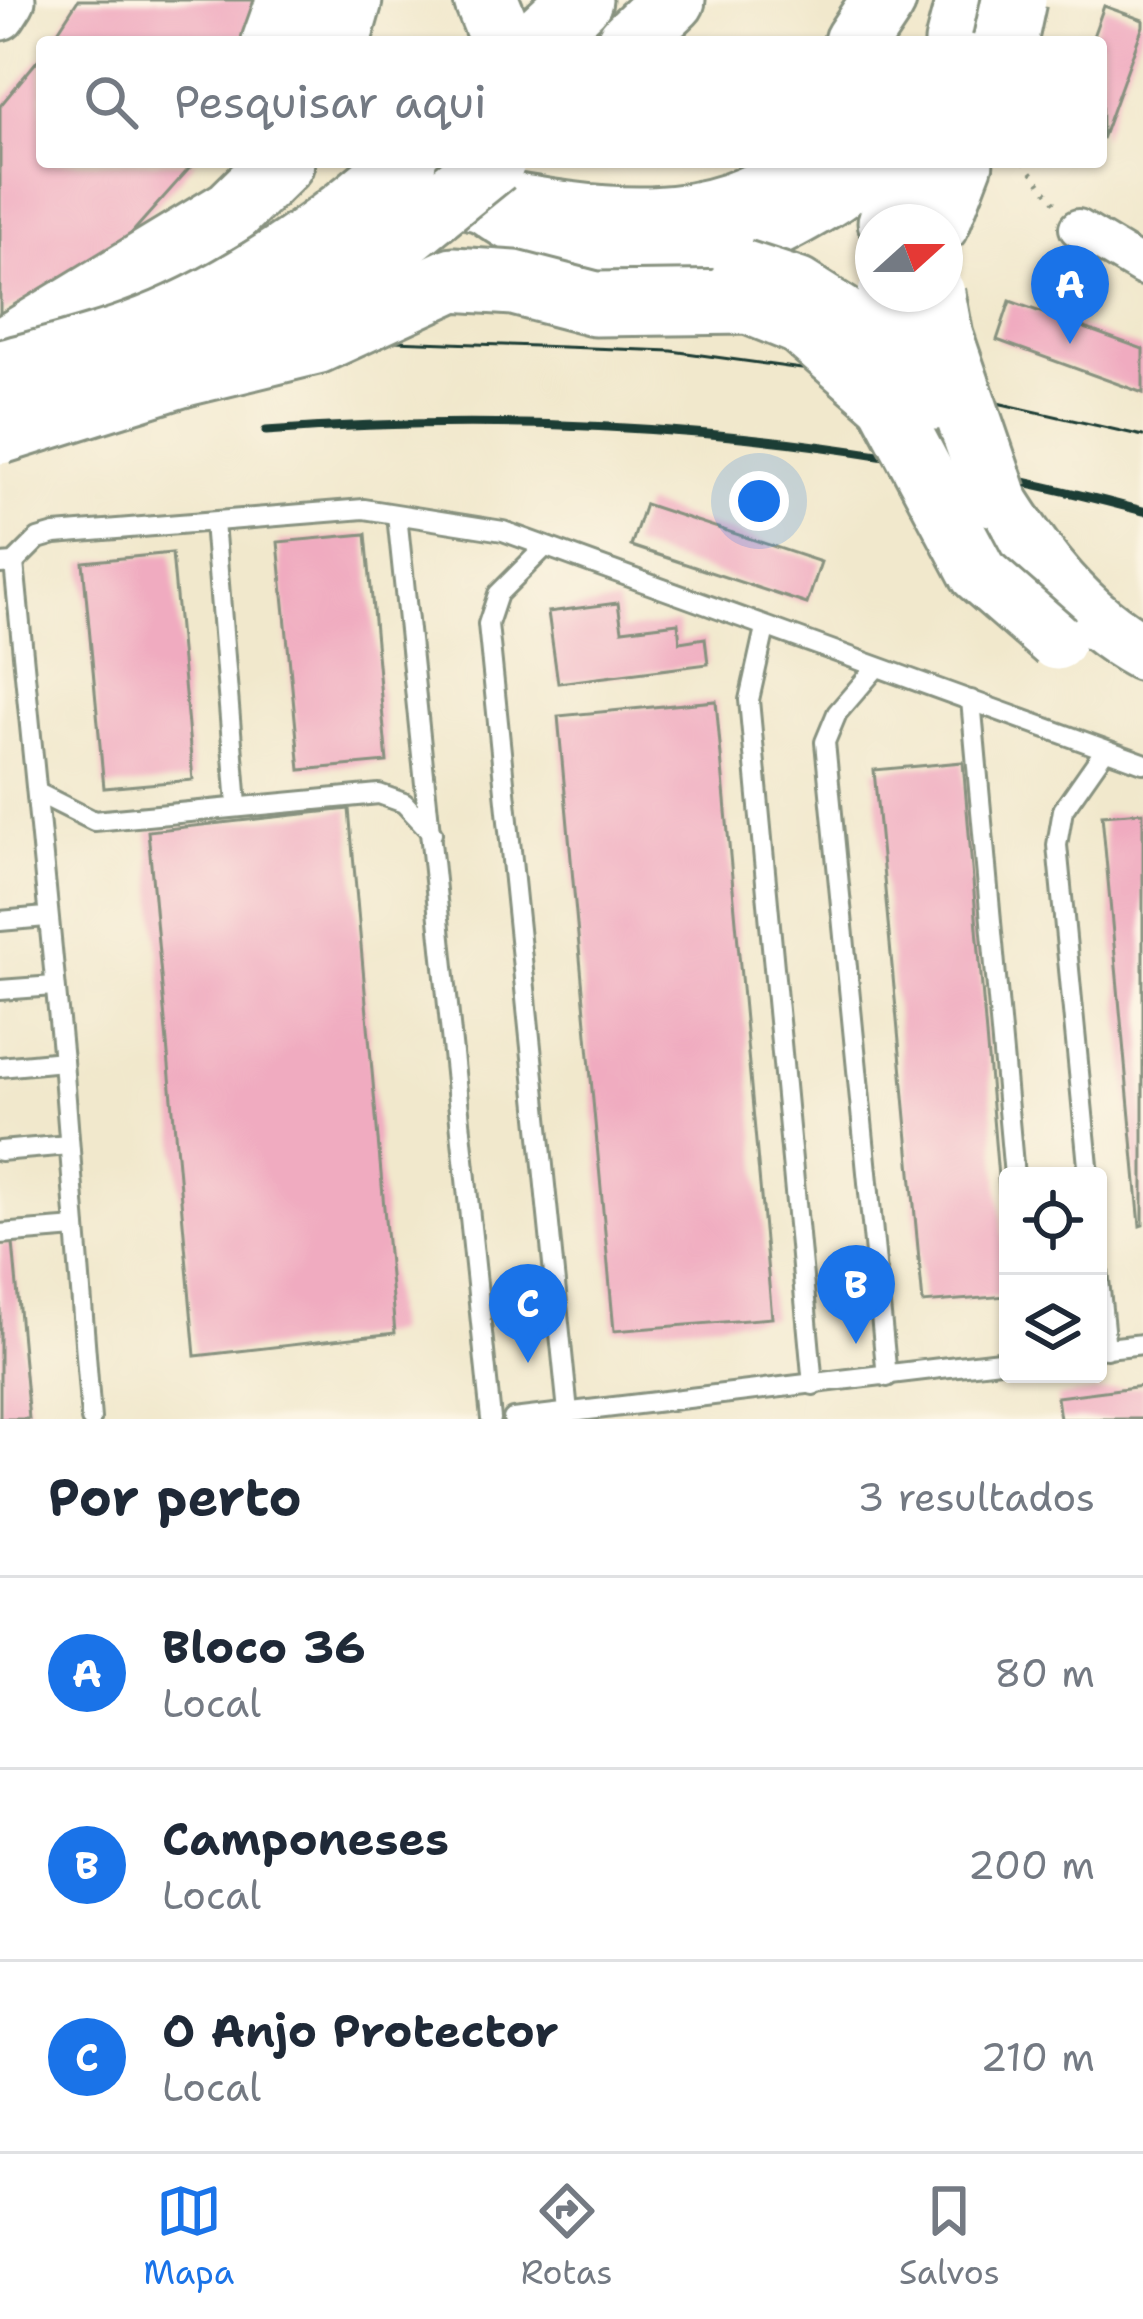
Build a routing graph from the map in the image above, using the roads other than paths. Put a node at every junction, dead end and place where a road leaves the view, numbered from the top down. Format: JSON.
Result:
{"nodes":[{"id":1,"x":9,"y":0,"type":"edge"},
{"id":2,"x":289,"y":0,"type":"edge"},
{"id":3,"x":351,"y":0,"type":"edge"},
{"id":4,"x":373,"y":0,"type":"edge"},
{"id":5,"x":486,"y":0,"type":"edge"},
{"id":6,"x":580,"y":0,"type":"edge"},
{"id":7,"x":674,"y":0,"type":"edge"},
{"id":8,"x":884,"y":0,"type":"edge"},
{"id":9,"x":916,"y":0,"type":"edge"},
{"id":10,"x":965,"y":0,"type":"edge"},
{"id":11,"x":1014,"y":0,"type":"edge"},
{"id":12,"x":0,"y":14,"type":"edge"},
{"id":13,"x":276,"y":36,"type":"edge"},
{"id":14,"x":340,"y":36,"type":"edge"},
{"id":15,"x":361,"y":36,"type":"edge"},
{"id":16,"x":378,"y":36,"type":"edge"},
{"id":17,"x":501,"y":36,"type":"edge"},
{"id":18,"x":541,"y":36,"type":"edge"},
{"id":19,"x":635,"y":36,"type":"edge"},
{"id":20,"x":860,"y":36,"type":"edge"},
{"id":21,"x":899,"y":36,"type":"edge"},
{"id":22,"x":955,"y":36,"type":"edge"},
{"id":23,"x":1006,"y":36,"type":"edge"},
{"id":24,"x":225,"y":168,"type":"edge"},
{"id":25,"x":276,"y":168,"type":"edge"},
{"id":26,"x":396,"y":168,"type":"edge"},
{"id":27,"x":799,"y":168,"type":"edge"},
{"id":28,"x":948,"y":168,"type":"edge"},
{"id":29,"x":467,"y":174,"type":"edge"},
{"id":30,"x":902,"y":190,"type":"edge"},
{"id":31,"x":1078,"y":228,"type":"road end"},
{"id":32,"x":157,"y":253,"type":"junction"},
{"id":33,"x":715,"y":265,"type":"junction"},
{"id":34,"x":1143,"y":267,"type":"edge"},
{"id":35,"x":893,"y":312,"type":"edge"},
{"id":36,"x":936,"y":312,"type":"edge"},
{"id":37,"x":0,"y":352,"type":"edge"},
{"id":38,"x":0,"y":373,"type":"edge"},
{"id":39,"x":181,"y":375,"type":"junction"},
{"id":40,"x":887,"y":398,"type":"junction"},
{"id":41,"x":0,"y":432,"type":"edge"},
{"id":42,"x":995,"y":496,"type":"junction"},
{"id":43,"x":397,"y":515,"type":"junction"},
{"id":44,"x":214,"y":522,"type":"junction"},
{"id":45,"x":545,"y":547,"type":"junction"},
{"id":46,"x":7,"y":563,"type":"edge"},
{"id":47,"x":1071,"y":625,"type":"junction"},
{"id":48,"x":765,"y":628,"type":"junction"},
{"id":49,"x":1143,"y":652,"type":"edge"},
{"id":50,"x":875,"y":669,"type":"junction"},
{"id":51,"x":1143,"y":684,"type":"edge"},
{"id":52,"x":971,"y":700,"type":"junction"},
{"id":53,"x":1105,"y":750,"type":"junction"},
{"id":54,"x":1143,"y":763,"type":"edge"},
{"id":55,"x":38,"y":793,"type":"junction"},
{"id":56,"x":237,"y":805,"type":"junction"},
{"id":57,"x":432,"y":833,"type":"junction"},
{"id":58,"x":46,"y":917,"type":"junction"},
{"id":59,"x":0,"y":921,"type":"edge"},
{"id":60,"x":54,"y":986,"type":"junction"},
{"id":61,"x":0,"y":990,"type":"edge"},
{"id":62,"x":63,"y":1061,"type":"junction"},
{"id":63,"x":0,"y":1066,"type":"edge"},
{"id":64,"x":69,"y":1145,"type":"junction"},
{"id":65,"x":0,"y":1150,"type":"edge"},
{"id":66,"x":1013,"y":1167,"type":"edge"},
{"id":67,"x":1088,"y":1167,"type":"edge"},
{"id":68,"x":76,"y":1228,"type":"junction"},
{"id":69,"x":0,"y":1234,"type":"edge"},
{"id":70,"x":1143,"y":1344,"type":"edge"},
{"id":71,"x":1107,"y":1348,"type":"edge"},
{"id":72,"x":999,"y":1361,"type":"edge"},
{"id":73,"x":887,"y":1377,"type":"junction"},
{"id":74,"x":813,"y":1384,"type":"junction"},
{"id":75,"x":568,"y":1412,"type":"junction"},
{"id":76,"x":91,"y":1419,"type":"edge"},
{"id":77,"x":491,"y":1419,"type":"edge"},
{"id":78,"x":513,"y":1419,"type":"edge"}],
"edges":[{"from":1,"to":12,"type":"main road"},
{"from":2,"to":13,"type":"highway"},
{"from":3,"to":14,"type":"highway"},
{"from":3,"to":15,"type":"main road"},
{"from":4,"to":16,"type":"highway"},
{"from":5,"to":17,"type":"highway"},
{"from":6,"to":18,"type":"highway"},
{"from":7,"to":19,"type":"highway"},
{"from":8,"to":20,"type":"highway"},
{"from":9,"to":21,"type":"highway"},
{"from":10,"to":22,"type":"main road"},
{"from":11,"to":23,"type":"highway","bridge":true},
{"from":24,"to":32,"type":"highway"},
{"from":25,"to":32,"type":"highway"},
{"from":26,"to":38,"type":"highway","bridge":true},
{"from":27,"to":29,"type":"highway"},
{"from":28,"to":30,"type":"highway"},
{"from":29,"to":33,"type":"main road"},
{"from":29,"to":39,"type":"highway","bridge":true},
{"from":30,"to":33,"type":"main road"},
{"from":31,"to":34,"type":"street"},
{"from":32,"to":37,"type":"highway"},
{"from":33,"to":40,"type":"main road","bridge":true},
{"from":35,"to":42,"type":"main road","bridge":true},
{"from":36,"to":42,"type":"highway","bridge":true},
{"from":39,"to":40,"type":"highway","bridge":true},
{"from":39,"to":41,"type":"highway","bridge":true},
{"from":40,"to":47,"type":"main road","bridge":true},
{"from":42,"to":47,"type":"main road"},
{"from":43,"to":44,"type":"lane"},
{"from":43,"to":45,"type":"lane"},
{"from":43,"to":57,"type":"lane"},
{"from":44,"to":46,"type":"lane"},
{"from":44,"to":56,"type":"lane"},
{"from":45,"to":48,"type":"lane"},
{"from":45,"to":75,"type":"lane"},
{"from":46,"to":55,"type":"lane"},
{"from":47,"to":49,"type":"main road"},
{"from":47,"to":51,"type":"main road"},
{"from":48,"to":50,"type":"lane"},
{"from":48,"to":74,"type":"lane"},
{"from":50,"to":52,"type":"lane"},
{"from":50,"to":73,"type":"lane"},
{"from":52,"to":53,"type":"lane"},
{"from":52,"to":66,"type":"lane"},
{"from":53,"to":54,"type":"lane"},
{"from":53,"to":67,"type":"lane"},
{"from":55,"to":56,"type":"lane"},
{"from":55,"to":58,"type":"lane"},
{"from":56,"to":57,"type":"lane"},
{"from":57,"to":77,"type":"lane"},
{"from":58,"to":59,"type":"lane"},
{"from":58,"to":60,"type":"lane"},
{"from":60,"to":61,"type":"lane"},
{"from":60,"to":62,"type":"lane"},
{"from":62,"to":63,"type":"lane"},
{"from":62,"to":64,"type":"lane"},
{"from":64,"to":65,"type":"lane"},
{"from":64,"to":68,"type":"lane"},
{"from":68,"to":69,"type":"lane"},
{"from":68,"to":76,"type":"lane"},
{"from":70,"to":71,"type":"lane"},
{"from":72,"to":73,"type":"lane"},
{"from":73,"to":74,"type":"lane"},
{"from":74,"to":75,"type":"lane"},
{"from":75,"to":78,"type":"lane"}]}
